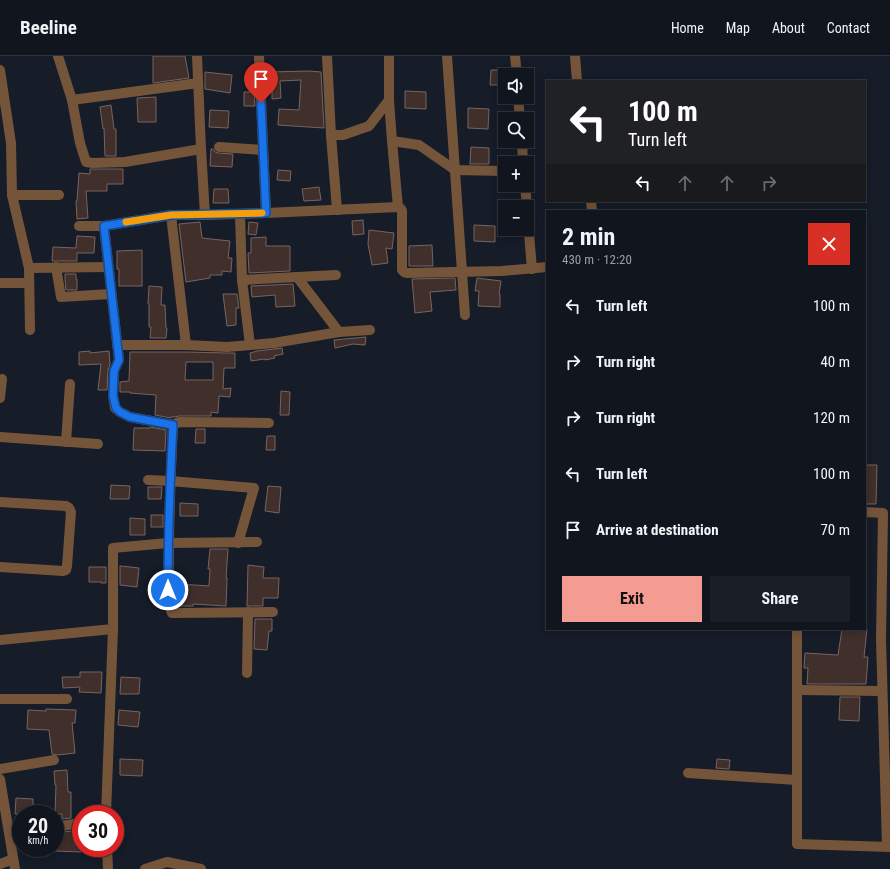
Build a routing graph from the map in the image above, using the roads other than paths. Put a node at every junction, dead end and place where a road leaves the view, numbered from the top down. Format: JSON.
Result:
{"nodes":[{"id":1,"x":58,"y":56,"type":"edge"},
{"id":2,"x":197,"y":56,"type":"edge"},
{"id":3,"x":259,"y":56,"type":"edge"},
{"id":4,"x":327,"y":56,"type":"edge"},
{"id":5,"x":389,"y":56,"type":"edge"},
{"id":6,"x":446,"y":56,"type":"edge"},
{"id":7,"x":515,"y":56,"type":"edge"},
{"id":8,"x":575,"y":56,"type":"edge"},
{"id":9,"x":516,"y":68,"type":"edge"},
{"id":10,"x":0,"y":70,"type":"edge"},
{"id":11,"x":577,"y":80,"type":"edge"},
{"id":12,"x":198,"y":84,"type":"junction"},
{"id":13,"x":72,"y":100,"type":"junction"},
{"id":14,"x":389,"y":100,"type":"junction"},
{"id":15,"x":331,"y":135,"type":"junction"},
{"id":16,"x":392,"y":141,"type":"junction"},
{"id":17,"x":219,"y":147,"type":"dead end"},
{"id":18,"x":201,"y":149,"type":"junction"},
{"id":19,"x":263,"y":150,"type":"junction"},
{"id":20,"x":455,"y":170,"type":"junction"},
{"id":21,"x":498,"y":171,"type":"edge"},
{"id":22,"x":59,"y":194,"type":"dead end"},
{"id":23,"x":12,"y":195,"type":"junction"},
{"id":24,"x":398,"y":207,"type":"junction"},
{"id":25,"x":337,"y":210,"type":"junction"},
{"id":26,"x":266,"y":213,"type":"junction"},
{"id":27,"x":205,"y":214,"type":"junction"},
{"id":28,"x":240,"y":214,"type":"junction"},
{"id":29,"x":171,"y":215,"type":"junction"},
{"id":30,"x":79,"y":226,"type":"dead end"},
{"id":31,"x":104,"y":226,"type":"junction"},
{"id":32,"x":529,"y":236,"type":"edge"},
{"id":33,"x":56,"y":267,"type":"junction"},
{"id":34,"x":108,"y":267,"type":"junction"},
{"id":35,"x":546,"y":267,"type":"edge"},
{"id":36,"x":29,"y":268,"type":"junction"},
{"id":37,"x":532,"y":269,"type":"junction"},
{"id":38,"x":462,"y":272,"type":"junction"},
{"id":39,"x":336,"y":275,"type":"dead end"},
{"id":40,"x":296,"y":277,"type":"junction"},
{"id":41,"x":242,"y":280,"type":"junction"},
{"id":42,"x":0,"y":283,"type":"edge"},
{"id":43,"x":30,"y":283,"type":"junction"},
{"id":44,"x":112,"y":294,"type":"junction"},
{"id":45,"x":465,"y":315,"type":"dead end"},
{"id":46,"x":30,"y":330,"type":"dead end"},
{"id":47,"x":370,"y":330,"type":"dead end"},
{"id":48,"x":339,"y":332,"type":"junction"},
{"id":49,"x":117,"y":345,"type":"junction"},
{"id":50,"x":186,"y":345,"type":"junction"},
{"id":51,"x":250,"y":345,"type":"junction"},
{"id":52,"x":2,"y":379,"type":"dead end"},
{"id":53,"x":70,"y":384,"type":"dead end"},
{"id":54,"x":0,"y":398,"type":"edge"},
{"id":55,"x":269,"y":423,"type":"dead end"},
{"id":56,"x":173,"y":425,"type":"junction"},
{"id":57,"x":0,"y":437,"type":"edge"},
{"id":58,"x":66,"y":442,"type":"junction"},
{"id":59,"x":98,"y":444,"type":"dead end"},
{"id":60,"x":148,"y":480,"type":"dead end"},
{"id":61,"x":170,"y":481,"type":"junction"},
{"id":62,"x":0,"y":502,"type":"edge"},
{"id":63,"x":866,"y":512,"type":"edge"},
{"id":64,"x":238,"y":542,"type":"junction"},
{"id":65,"x":258,"y":542,"type":"dead end"},
{"id":66,"x":168,"y":543,"type":"junction"},
{"id":67,"x":0,"y":567,"type":"edge"},
{"id":68,"x":248,"y":612,"type":"junction"},
{"id":69,"x":273,"y":612,"type":"dead end"},
{"id":70,"x":113,"y":629,"type":"junction"},
{"id":71,"x":797,"y":630,"type":"edge"},
{"id":72,"x":885,"y":638,"type":"edge"},
{"id":73,"x":0,"y":640,"type":"edge"},
{"id":74,"x":247,"y":673,"type":"dead end"},
{"id":75,"x":797,"y":690,"type":"junction"},
{"id":76,"x":882,"y":691,"type":"junction"},
{"id":77,"x":0,"y":699,"type":"edge"},
{"id":78,"x":67,"y":700,"type":"dead end"},
{"id":79,"x":54,"y":760,"type":"dead end"},
{"id":80,"x":0,"y":768,"type":"edge"},
{"id":81,"x":688,"y":773,"type":"dead end"},
{"id":82,"x":0,"y":778,"type":"edge"},
{"id":83,"x":797,"y":780,"type":"junction"},
{"id":84,"x":106,"y":805,"type":"edge"},
{"id":85,"x":9,"y":831,"type":"junction"},
{"id":86,"x":12,"y":831,"type":"edge"},
{"id":87,"x":888,"y":847,"type":"edge"},
{"id":88,"x":107,"y":857,"type":"edge"},
{"id":89,"x":0,"y":864,"type":"edge"},
{"id":90,"x":14,"y":864,"type":"edge"},
{"id":91,"x":108,"y":869,"type":"edge"},
{"id":92,"x":145,"y":869,"type":"edge"},
{"id":93,"x":201,"y":869,"type":"edge"}],
"edges":[{"from":1,"to":13,"type":"street"},
{"from":2,"to":12,"type":"street"},
{"from":3,"to":19,"type":"street"},
{"from":4,"to":15,"type":"street"},
{"from":5,"to":14,"type":"street"},
{"from":6,"to":20,"type":"street"},
{"from":7,"to":9,"type":"street"},
{"from":8,"to":11,"type":"street"},
{"from":10,"to":23,"type":"street"},
{"from":12,"to":13,"type":"street"},
{"from":12,"to":18,"type":"street"},
{"from":13,"to":18,"type":"street"},
{"from":14,"to":15,"type":"street"},
{"from":14,"to":16,"type":"street"},
{"from":15,"to":25,"type":"street"},
{"from":16,"to":20,"type":"street"},
{"from":16,"to":24,"type":"street"},
{"from":17,"to":19,"type":"street"},
{"from":18,"to":27,"type":"street"},
{"from":19,"to":26,"type":"street"},
{"from":20,"to":21,"type":"street"},
{"from":20,"to":38,"type":"street"},
{"from":22,"to":23,"type":"street"},
{"from":23,"to":36,"type":"street"},
{"from":24,"to":25,"type":"street"},
{"from":24,"to":38,"type":"street"},
{"from":25,"to":26,"type":"street"},
{"from":26,"to":28,"type":"street"},
{"from":27,"to":28,"type":"street"},
{"from":27,"to":29,"type":"street"},
{"from":28,"to":41,"type":"street"},
{"from":29,"to":31,"type":"street"},
{"from":29,"to":50,"type":"street"},
{"from":30,"to":31,"type":"street"},
{"from":31,"to":34,"type":"street"},
{"from":32,"to":37,"type":"street"},
{"from":33,"to":34,"type":"street"},
{"from":33,"to":36,"type":"street"},
{"from":33,"to":44,"type":"street"},
{"from":34,"to":44,"type":"street"},
{"from":35,"to":37,"type":"street"},
{"from":36,"to":43,"type":"street"},
{"from":37,"to":38,"type":"street"},
{"from":38,"to":45,"type":"street"},
{"from":39,"to":40,"type":"street"},
{"from":40,"to":41,"type":"street"},
{"from":40,"to":48,"type":"street"},
{"from":41,"to":51,"type":"street"},
{"from":42,"to":43,"type":"street"},
{"from":43,"to":46,"type":"street"},
{"from":44,"to":49,"type":"street"},
{"from":47,"to":48,"type":"street"},
{"from":48,"to":51,"type":"street"},
{"from":49,"to":50,"type":"street"},
{"from":49,"to":56,"type":"street"},
{"from":50,"to":51,"type":"street"},
{"from":52,"to":54,"type":"street"},
{"from":53,"to":58,"type":"street"},
{"from":55,"to":56,"type":"street"},
{"from":56,"to":61,"type":"street"},
{"from":57,"to":58,"type":"street"},
{"from":58,"to":59,"type":"street"},
{"from":60,"to":61,"type":"street"},
{"from":61,"to":64,"type":"street"},
{"from":61,"to":66,"type":"street"},
{"from":62,"to":67,"type":"street"},
{"from":63,"to":72,"type":"street"},
{"from":64,"to":65,"type":"street"},
{"from":64,"to":66,"type":"street"},
{"from":66,"to":68,"type":"street"},
{"from":66,"to":70,"type":"street"},
{"from":68,"to":69,"type":"street"},
{"from":68,"to":74,"type":"street"},
{"from":70,"to":73,"type":"street"},
{"from":70,"to":84,"type":"street"},
{"from":71,"to":75,"type":"street"},
{"from":72,"to":76,"type":"street"},
{"from":75,"to":76,"type":"street"},
{"from":75,"to":83,"type":"street"},
{"from":76,"to":87,"type":"street"},
{"from":77,"to":78,"type":"street"},
{"from":79,"to":80,"type":"street"},
{"from":81,"to":83,"type":"street"},
{"from":82,"to":85,"type":"street"},
{"from":83,"to":87,"type":"street"},
{"from":85,"to":86,"type":"street"},
{"from":85,"to":90,"type":"street"},
{"from":88,"to":91,"type":"street"},
{"from":89,"to":90,"type":"street"},
{"from":92,"to":93,"type":"street"}]}
